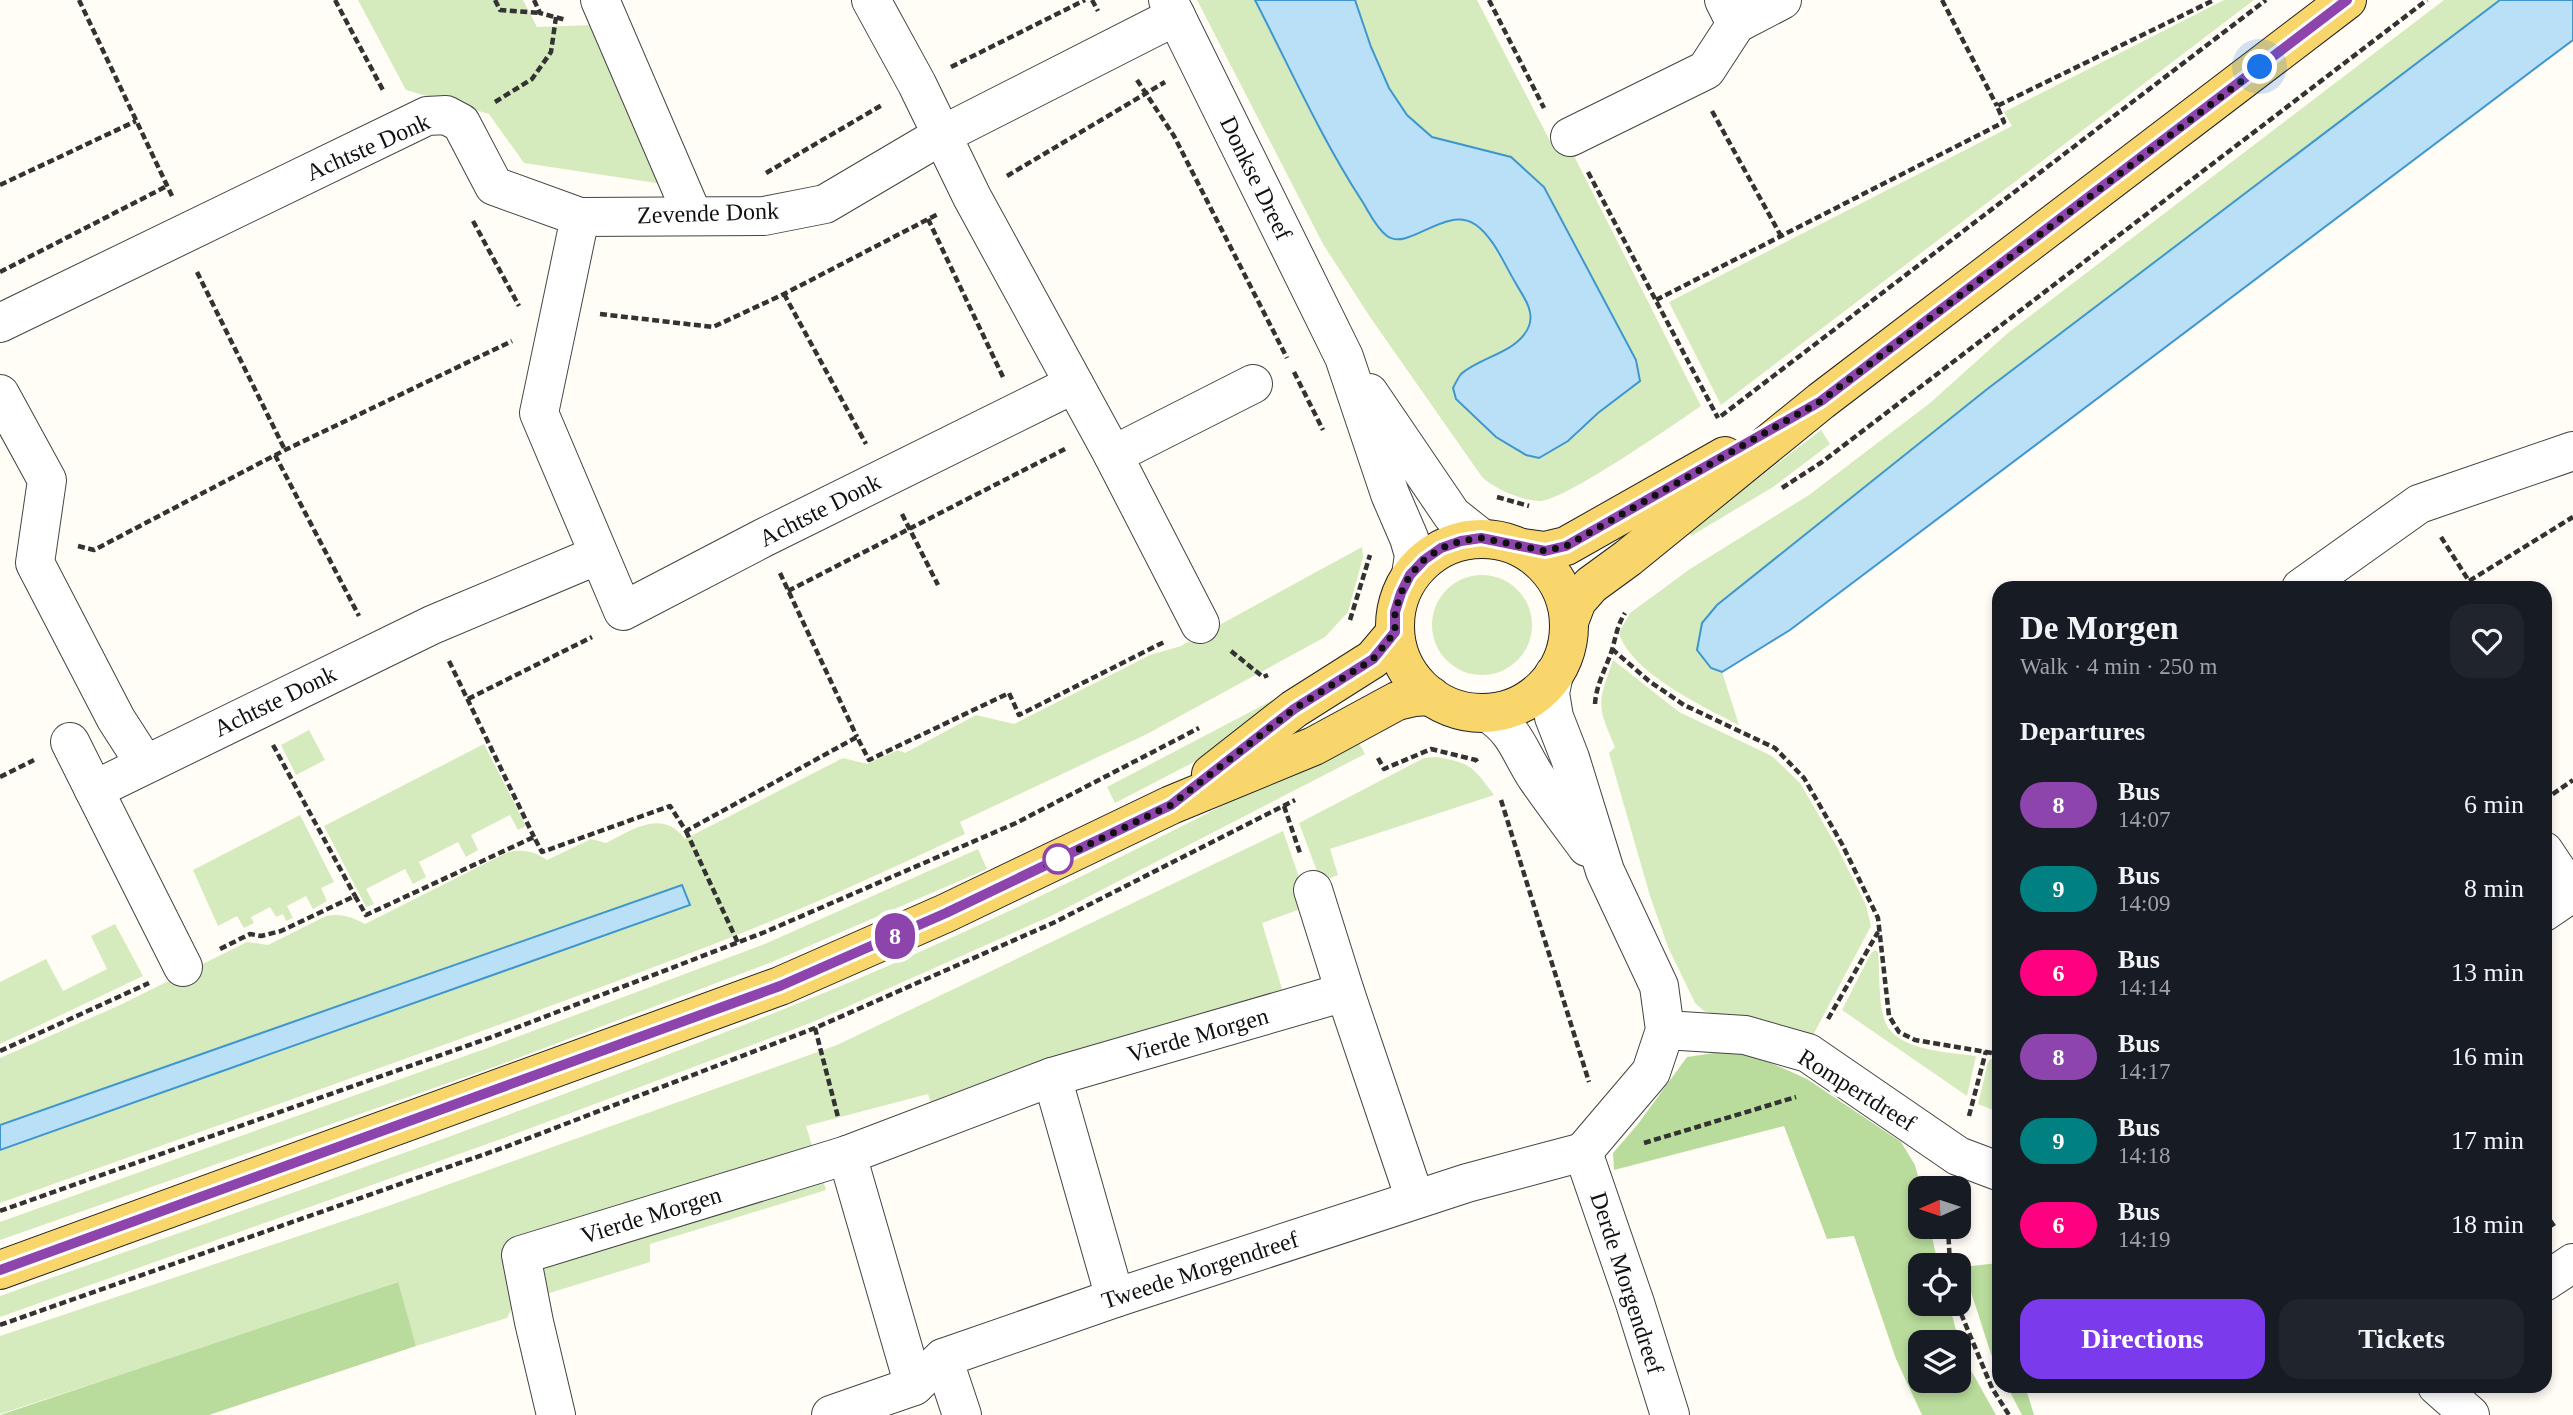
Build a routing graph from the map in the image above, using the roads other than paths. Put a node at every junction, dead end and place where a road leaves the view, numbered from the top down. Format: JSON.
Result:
{"nodes":[{"id":1,"x":600,"y":0,"type":"edge"},
{"id":2,"x":871,"y":0,"type":"edge"},
{"id":3,"x":1782,"y":0,"type":"edge"},
{"id":4,"x":2347,"y":0,"type":"edge"},
{"id":5,"x":1172,"y":8,"type":"edge"},
{"id":6,"x":1730,"y":12,"type":"edge"},
{"id":7,"x":942,"y":135,"type":"junction"},
{"id":8,"x":1570,"y":137,"type":"road end"},
{"id":9,"x":693,"y":216,"type":"junction"},
{"id":10,"x":580,"y":217,"type":"junction"},
{"id":11,"x":0,"y":323,"type":"edge"},
{"id":12,"x":1344,"y":357,"type":"junction"},
{"id":13,"x":1074,"y":384,"type":"junction"},
{"id":14,"x":1253,"y":384,"type":"dead end"},
{"id":15,"x":0,"y":394,"type":"edge"},
{"id":16,"x":1821,"y":401,"type":"junction"},
{"id":17,"x":1106,"y":443,"type":"junction"},
{"id":18,"x":2573,"y":451,"type":"edge"},
{"id":19,"x":1481,"y":538,"type":"junction"},
{"id":20,"x":1523,"y":548,"type":"junction"},
{"id":21,"x":598,"y":555,"type":"junction"},
{"id":22,"x":1410,"y":575,"type":"junction"},
{"id":23,"x":2311,"y":581,"type":"edge"},
{"id":24,"x":1569,"y":622,"type":"junction"},
{"id":25,"x":1200,"y":624,"type":"road end"},
{"id":26,"x":1395,"y":632,"type":"junction"},
{"id":27,"x":1554,"y":674,"type":"junction"},
{"id":28,"x":1431,"y":696,"type":"junction"},
{"id":29,"x":1488,"y":713,"type":"junction"},
{"id":30,"x":70,"y":742,"type":"dead end"},
{"id":31,"x":145,"y":765,"type":"junction"},
{"id":32,"x":94,"y":790,"type":"junction"},
{"id":33,"x":1171,"y":805,"type":"junction"},
{"id":34,"x":2552,"y":863,"type":"edge"},
{"id":35,"x":1605,"y":871,"type":"junction"},
{"id":36,"x":1312,"y":890,"type":"road end"},
{"id":37,"x":2552,"y":907,"type":"edge"},
{"id":38,"x":183,"y":967,"type":"road end"},
{"id":39,"x":1345,"y":992,"type":"junction"},
{"id":40,"x":1665,"y":1030,"type":"junction"},
{"id":41,"x":1052,"y":1077,"type":"junction"},
{"id":42,"x":1593,"y":1140,"type":"junction"},
{"id":43,"x":847,"y":1155,"type":"junction"},
{"id":44,"x":1992,"y":1169,"type":"edge"},
{"id":45,"x":1415,"y":1199,"type":"junction"},
{"id":46,"x":2573,"y":1263,"type":"edge"},
{"id":47,"x":0,"y":1270,"type":"edge"},
{"id":48,"x":2552,"y":1277,"type":"edge"},
{"id":49,"x":1115,"y":1298,"type":"junction"},
{"id":50,"x":943,"y":1358,"type":"junction"},
{"id":51,"x":914,"y":1386,"type":"junction"},
{"id":52,"x":556,"y":1415,"type":"edge"},
{"id":53,"x":831,"y":1415,"type":"edge"},
{"id":54,"x":962,"y":1415,"type":"edge"},
{"id":55,"x":1670,"y":1415,"type":"edge"}],
"edges":[{"from":1,"to":9,"type":"street"},
{"from":2,"to":7,"type":"street"},
{"from":3,"to":6,"type":"street"},
{"from":4,"to":16,"type":"main road"},
{"from":5,"to":7,"type":"street","name":"Zevende Donk"},
{"from":5,"to":12,"type":"street","name":"Donkse Dreef"},
{"from":6,"to":8,"type":"street"},
{"from":7,"to":9,"type":"street","name":"Zevende Donk"},
{"from":7,"to":13,"type":"street"},
{"from":9,"to":10,"type":"street","name":"Zevende Donk"},
{"from":10,"to":11,"type":"street","name":"Achtste Donk"},
{"from":10,"to":21,"type":"street"},
{"from":12,"to":19,"type":"street","name":"Donkse Dreef"},
{"from":12,"to":22,"type":"street","name":"Donkse Dreef"},
{"from":13,"to":17,"type":"street"},
{"from":13,"to":21,"type":"street","name":"Achtste Donk"},
{"from":14,"to":17,"type":"street"},
{"from":15,"to":31,"type":"street"},
{"from":16,"to":20,"type":"main road"},
{"from":16,"to":24,"type":"main road"},
{"from":17,"to":25,"type":"street"},
{"from":18,"to":23,"type":"street"},
{"from":19,"to":20,"type":"main road"},
{"from":19,"to":22,"type":"main road"},
{"from":20,"to":24,"type":"main road"},
{"from":21,"to":31,"type":"street","name":"Achtste Donk"},
{"from":22,"to":26,"type":"main road"},
{"from":24,"to":27,"type":"main road"},
{"from":26,"to":28,"type":"main road"},
{"from":26,"to":33,"type":"main road"},
{"from":27,"to":29,"type":"main road"},
{"from":27,"to":35,"type":"street"},
{"from":28,"to":29,"type":"main road"},
{"from":28,"to":33,"type":"main road"},
{"from":29,"to":35,"type":"street"},
{"from":30,"to":32,"type":"street"},
{"from":31,"to":32,"type":"street","name":"Achtste Donk"},
{"from":32,"to":38,"type":"street"},
{"from":33,"to":47,"type":"main road"},
{"from":34,"to":37,"type":"street"},
{"from":35,"to":40,"type":"street"},
{"from":36,"to":39,"type":"street"},
{"from":39,"to":41,"type":"street","name":"Vierde Morgen"},
{"from":39,"to":45,"type":"street"},
{"from":40,"to":42,"type":"street"},
{"from":40,"to":44,"type":"street","name":"Rompertdreef"},
{"from":41,"to":43,"type":"street","name":"Vierde Morgen"},
{"from":41,"to":49,"type":"street"},
{"from":42,"to":45,"type":"street","name":"Tweede Morgendreef"},
{"from":42,"to":55,"type":"street","name":"Derde Morgendreef"},
{"from":43,"to":51,"type":"street"},
{"from":43,"to":52,"type":"street","name":"Vierde Morgen"},
{"from":45,"to":49,"type":"street","name":"Tweede Morgendreef"},
{"from":46,"to":48,"type":"street"},
{"from":49,"to":50,"type":"street","name":"Tweede Morgendreef"},
{"from":50,"to":51,"type":"street","name":"Tweede Morgendreef"},
{"from":50,"to":54,"type":"street"},
{"from":51,"to":53,"type":"street","name":"Tweede Morgendreef"}]}
